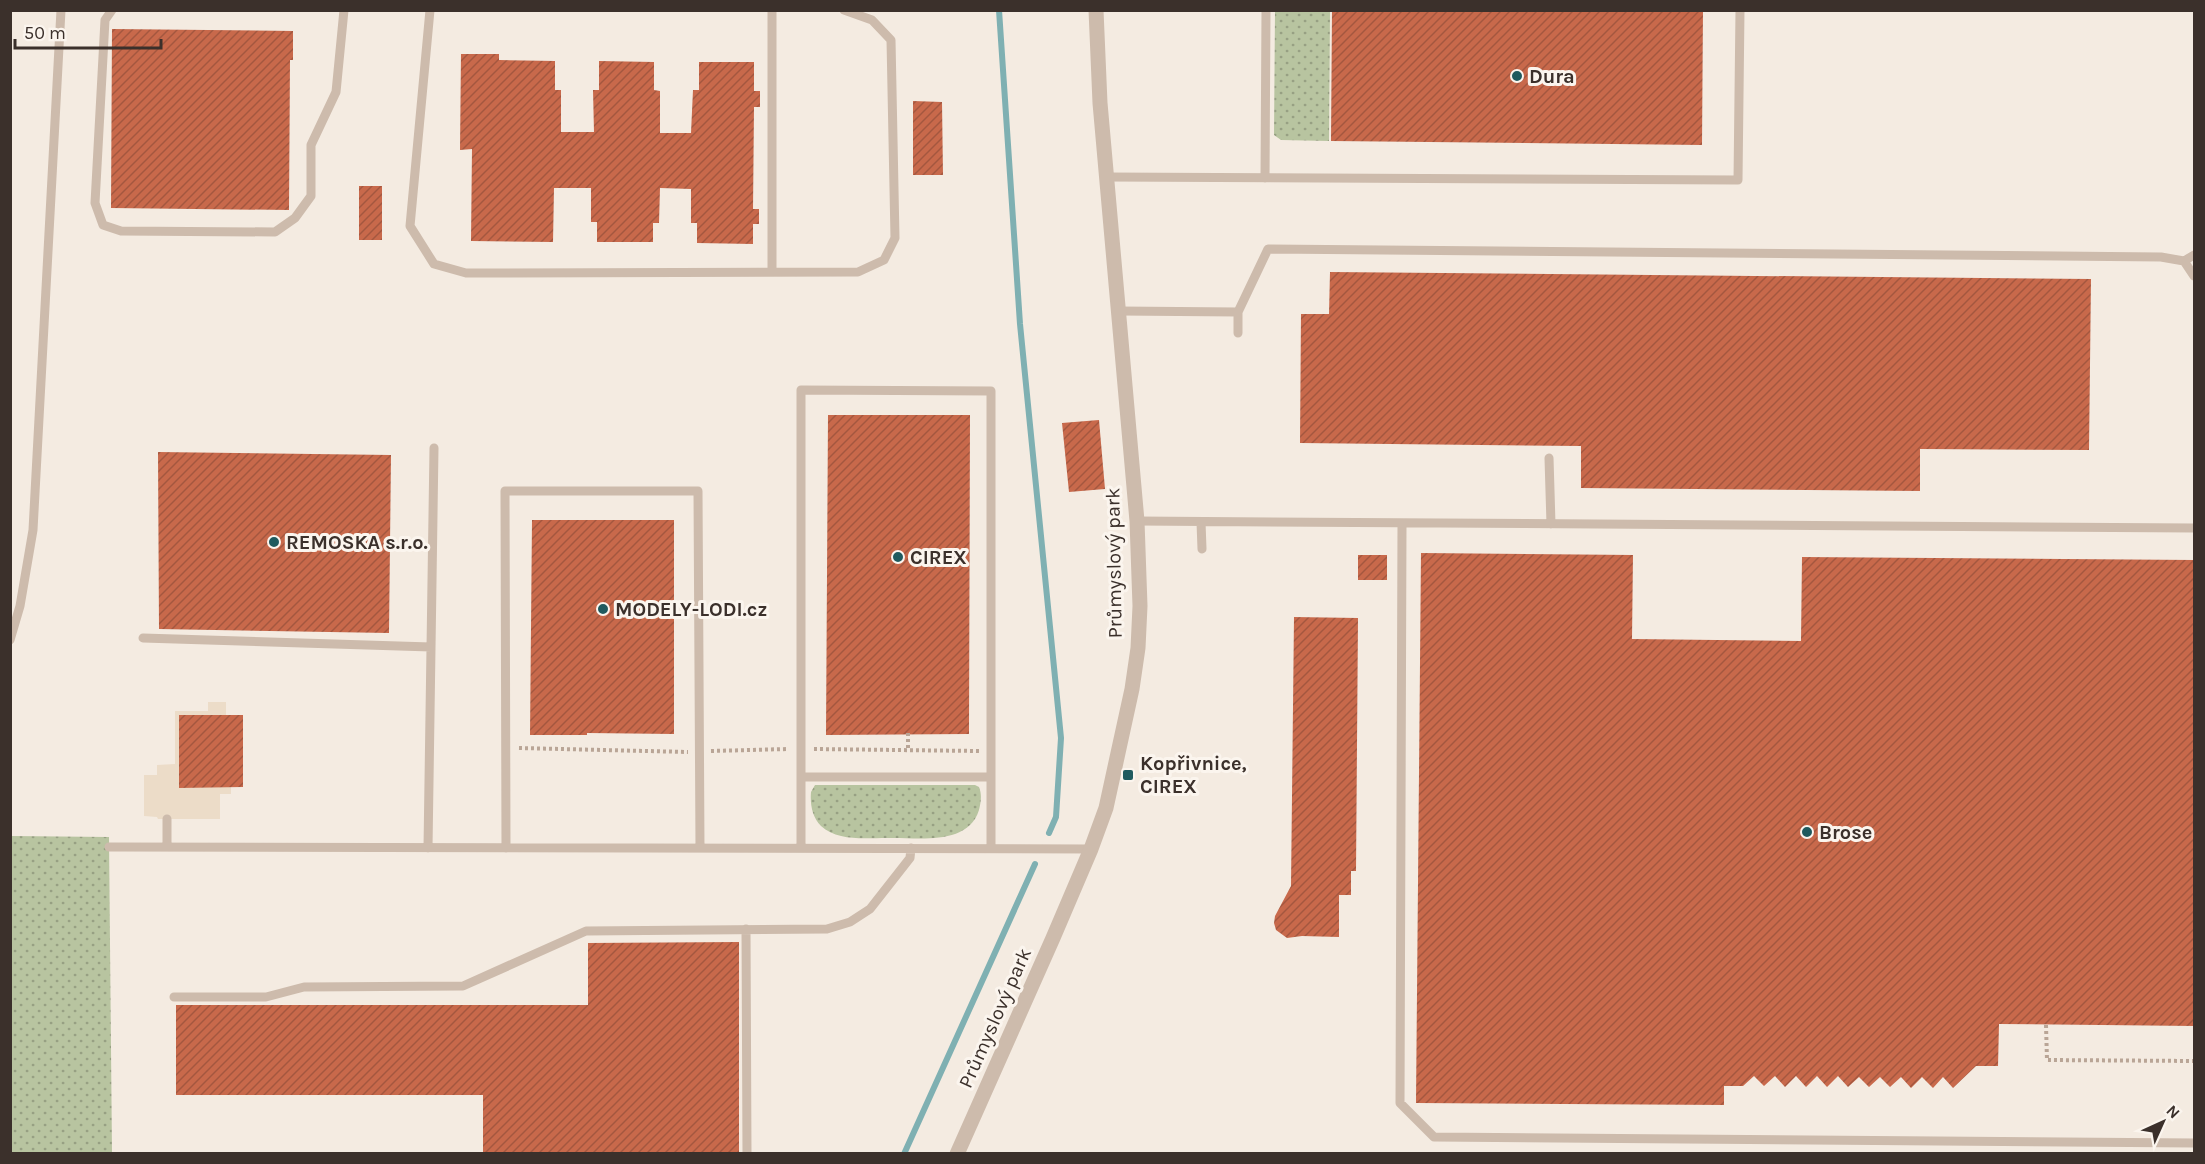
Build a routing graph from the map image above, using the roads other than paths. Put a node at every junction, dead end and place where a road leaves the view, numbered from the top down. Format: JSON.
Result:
{"nodes":[{"id":1,"x":61,"y":10,"type":"edge"},
{"id":2,"x":112,"y":10,"type":"edge"},
{"id":3,"x":344,"y":10,"type":"edge"},
{"id":4,"x":430,"y":10,"type":"edge"},
{"id":5,"x":771,"y":10,"type":"edge"},
{"id":6,"x":844,"y":10,"type":"edge"},
{"id":7,"x":1096,"y":10,"type":"edge"},
{"id":8,"x":1266,"y":10,"type":"edge"},
{"id":9,"x":1740,"y":10,"type":"edge"},
{"id":10,"x":1106,"y":177,"type":"junction"},
{"id":11,"x":1265,"y":178,"type":"junction"},
{"id":12,"x":2194,"y":255,"type":"edge"},
{"id":13,"x":2184,"y":261,"type":"junction"},
{"id":14,"x":772,"y":272,"type":"junction"},
{"id":15,"x":2194,"y":276,"type":"edge"},
{"id":16,"x":1119,"y":311,"type":"junction"},
{"id":17,"x":1238,"y":312,"type":"junction"},
{"id":18,"x":1238,"y":333,"type":"dead end"},
{"id":19,"x":434,"y":448,"type":"dead end"},
{"id":20,"x":1550,"y":458,"type":"dead end"},
{"id":21,"x":1137,"y":521,"type":"junction"},
{"id":22,"x":1201,"y":522,"type":"junction"},
{"id":23,"x":1402,"y":523,"type":"junction"},
{"id":24,"x":1551,"y":524,"type":"junction"},
{"id":25,"x":2194,"y":528,"type":"edge"},
{"id":26,"x":1202,"y":549,"type":"dead end"},
{"id":27,"x":143,"y":638,"type":"dead end"},
{"id":28,"x":10,"y":640,"type":"edge"},
{"id":29,"x":431,"y":648,"type":"junction"},
{"id":30,"x":801,"y":777,"type":"junction"},
{"id":31,"x":991,"y":777,"type":"junction"},
{"id":32,"x":167,"y":819,"type":"dead end"},
{"id":33,"x":109,"y":847,"type":"dead end"},
{"id":34,"x":167,"y":847,"type":"junction"},
{"id":35,"x":428,"y":848,"type":"junction"},
{"id":36,"x":506,"y":848,"type":"junction"},
{"id":37,"x":700,"y":848,"type":"junction"},
{"id":38,"x":801,"y":848,"type":"junction"},
{"id":39,"x":992,"y":848,"type":"junction"},
{"id":40,"x":911,"y":849,"type":"junction"},
{"id":41,"x":1091,"y":849,"type":"junction"},
{"id":42,"x":746,"y":929,"type":"junction"},
{"id":43,"x":174,"y":997,"type":"dead end"},
{"id":44,"x":2194,"y":1143,"type":"edge"},
{"id":45,"x":747,"y":1154,"type":"edge"},
{"id":46,"x":957,"y":1154,"type":"edge"}],
"edges":[{"from":1,"to":28,"type":"lane"},
{"from":2,"to":3,"type":"lane"},
{"from":4,"to":14,"type":"lane"},
{"from":5,"to":14,"type":"lane"},
{"from":6,"to":14,"type":"lane"},
{"from":7,"to":10,"type":"street","name":"Průmyslový park"},
{"from":8,"to":11,"type":"lane"},
{"from":9,"to":11,"type":"lane"},
{"from":10,"to":11,"type":"lane"},
{"from":10,"to":16,"type":"street","name":"Průmyslový park"},
{"from":12,"to":13,"type":"lane"},
{"from":13,"to":15,"type":"lane"},
{"from":13,"to":17,"type":"lane"},
{"from":16,"to":17,"type":"lane"},
{"from":16,"to":21,"type":"street","name":"Průmyslový park"},
{"from":17,"to":18,"type":"lane"},
{"from":19,"to":29,"type":"lane"},
{"from":20,"to":24,"type":"lane"},
{"from":21,"to":22,"type":"lane"},
{"from":21,"to":41,"type":"street","name":"Průmyslový park"},
{"from":22,"to":23,"type":"lane"},
{"from":22,"to":26,"type":"lane"},
{"from":23,"to":24,"type":"lane"},
{"from":23,"to":44,"type":"lane"},
{"from":24,"to":25,"type":"lane"},
{"from":27,"to":29,"type":"lane"},
{"from":29,"to":35,"type":"lane"},
{"from":30,"to":31,"type":"lane"},
{"from":30,"to":31,"type":"lane"},
{"from":30,"to":38,"type":"lane"},
{"from":31,"to":39,"type":"lane"},
{"from":32,"to":34,"type":"lane"},
{"from":33,"to":34,"type":"lane"},
{"from":34,"to":35,"type":"lane"},
{"from":35,"to":36,"type":"lane"},
{"from":36,"to":37,"type":"lane"},
{"from":36,"to":37,"type":"lane"},
{"from":37,"to":38,"type":"lane"},
{"from":38,"to":40,"type":"lane"},
{"from":39,"to":40,"type":"lane"},
{"from":39,"to":41,"type":"lane"},
{"from":40,"to":42,"type":"lane"},
{"from":41,"to":46,"type":"street","name":"Průmyslový park"},
{"from":42,"to":43,"type":"lane"},
{"from":42,"to":45,"type":"lane"}]}
